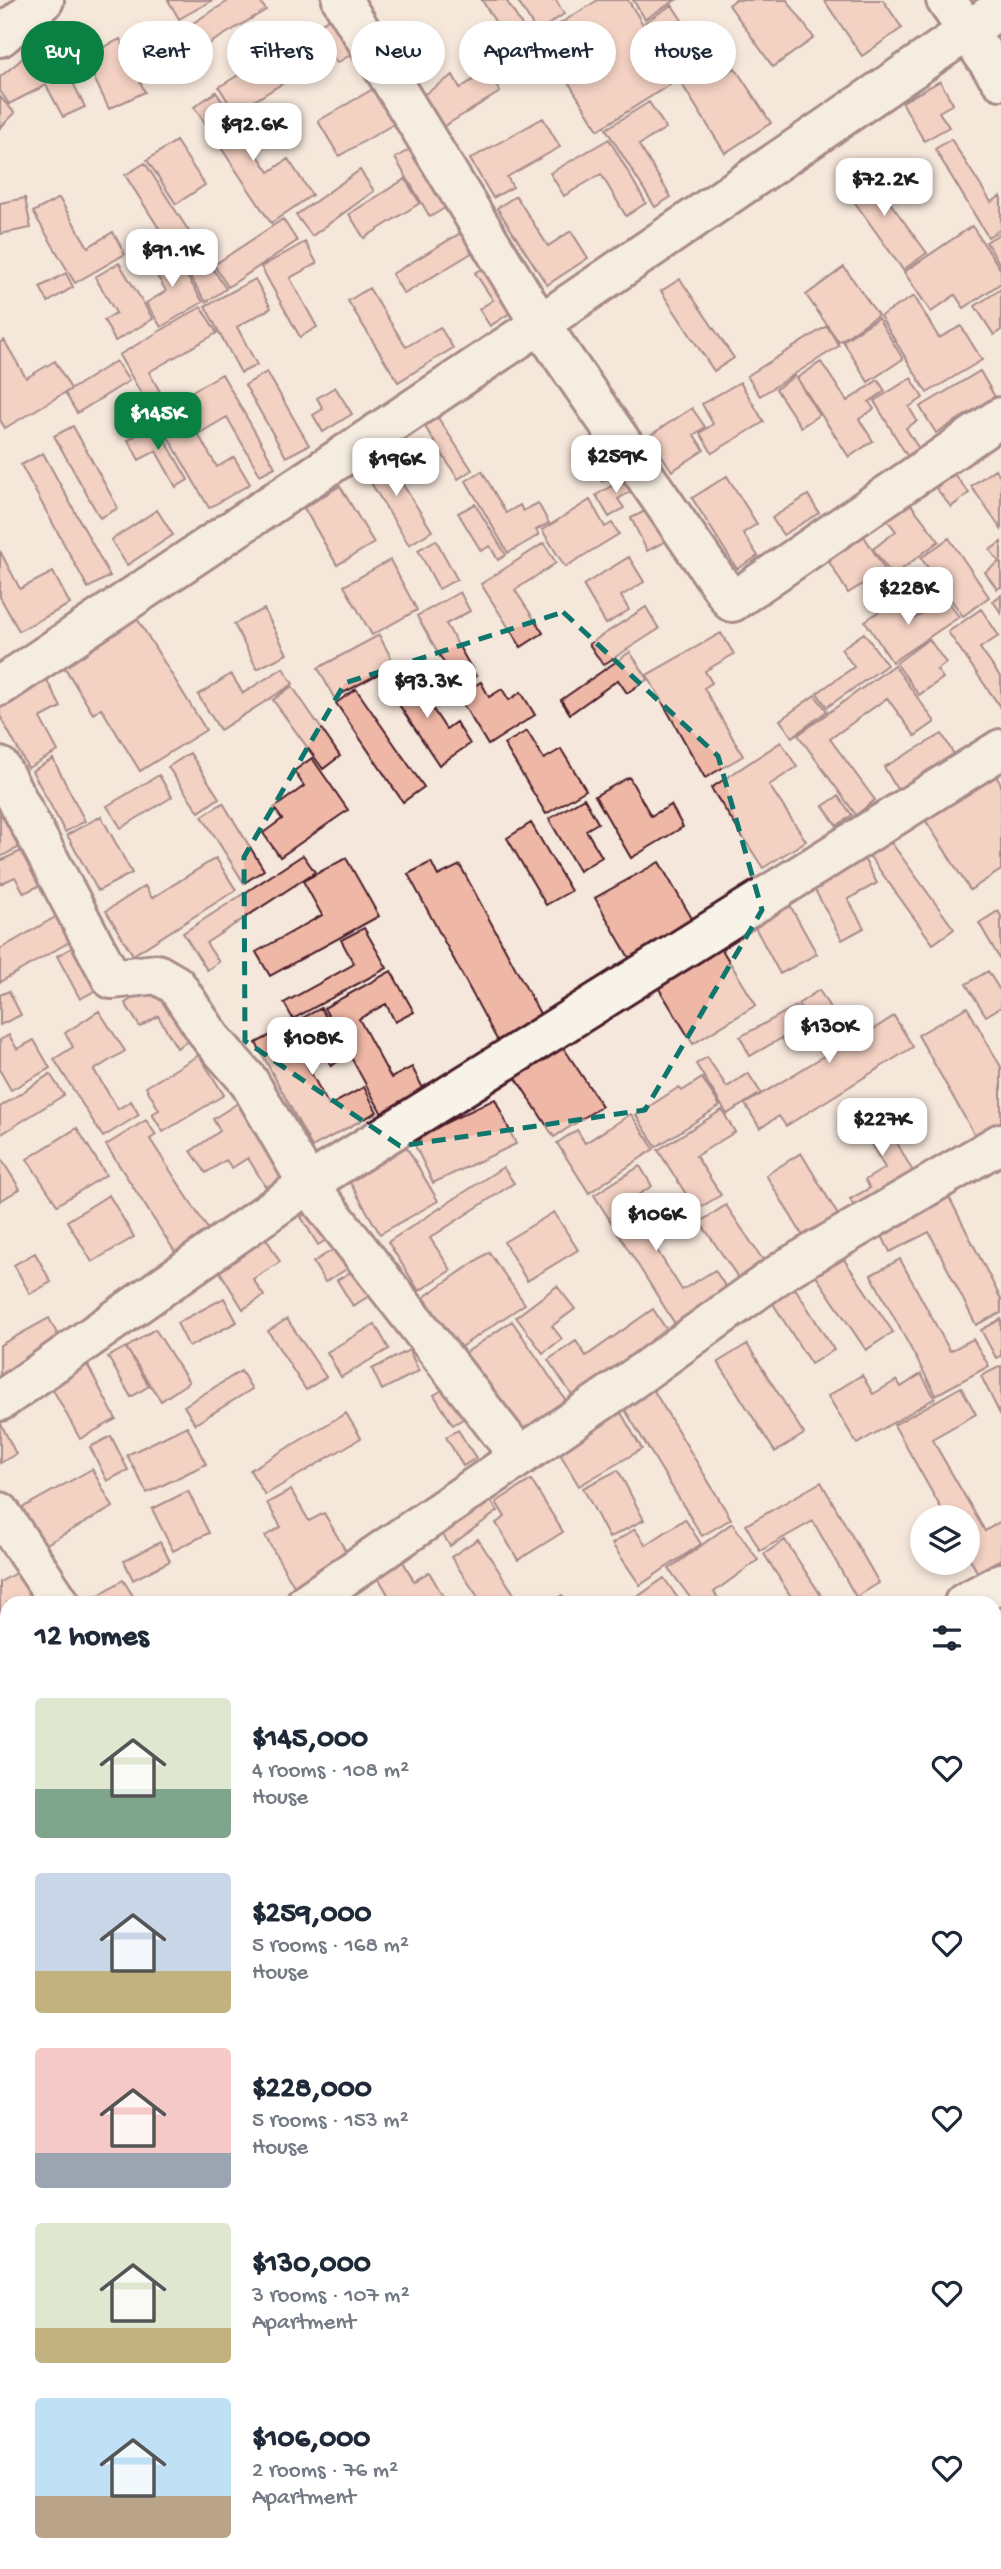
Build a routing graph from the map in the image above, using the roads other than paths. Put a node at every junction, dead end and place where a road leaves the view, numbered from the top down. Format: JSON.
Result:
{"nodes":[{"id":1,"x":44,"y":0,"type":"edge"},
{"id":2,"x":342,"y":0,"type":"edge"},
{"id":3,"x":1001,"y":8,"type":"edge"},
{"id":4,"x":956,"y":15,"type":"edge"},
{"id":5,"x":0,"y":37,"type":"edge"},
{"id":6,"x":1001,"y":80,"type":"edge"},
{"id":7,"x":540,"y":324,"type":"junction"},
{"id":8,"x":1001,"y":417,"type":"edge"},
{"id":9,"x":0,"y":686,"type":"edge"},
{"id":10,"x":1001,"y":749,"type":"edge"},
{"id":11,"x":0,"y":767,"type":"edge"},
{"id":12,"x":1001,"y":1143,"type":"edge"},
{"id":13,"x":308,"y":1184,"type":"junction"},
{"id":14,"x":0,"y":1401,"type":"edge"},
{"id":15,"x":519,"y":1456,"type":"junction"},
{"id":16,"x":0,"y":1511,"type":"edge"},
{"id":17,"x":1001,"y":1583,"type":"edge"},
{"id":18,"x":55,"y":1596,"type":"edge"},
{"id":19,"x":316,"y":1596,"type":"edge"},
{"id":20,"x":977,"y":1596,"type":"edge"}],
"edges":[{"from":1,"to":5,"type":"street"},
{"from":2,"to":7,"type":"street"},
{"from":3,"to":4,"type":"street"},
{"from":4,"to":6,"type":"street"},
{"from":4,"to":7,"type":"street"},
{"from":7,"to":8,"type":"street"},
{"from":7,"to":9,"type":"street"},
{"from":10,"to":13,"type":"street"},
{"from":11,"to":13,"type":"street"},
{"from":12,"to":15,"type":"street"},
{"from":13,"to":14,"type":"street"},
{"from":13,"to":15,"type":"street"},
{"from":15,"to":19,"type":"street"},
{"from":16,"to":18,"type":"street"},
{"from":17,"to":20,"type":"street"}]}
